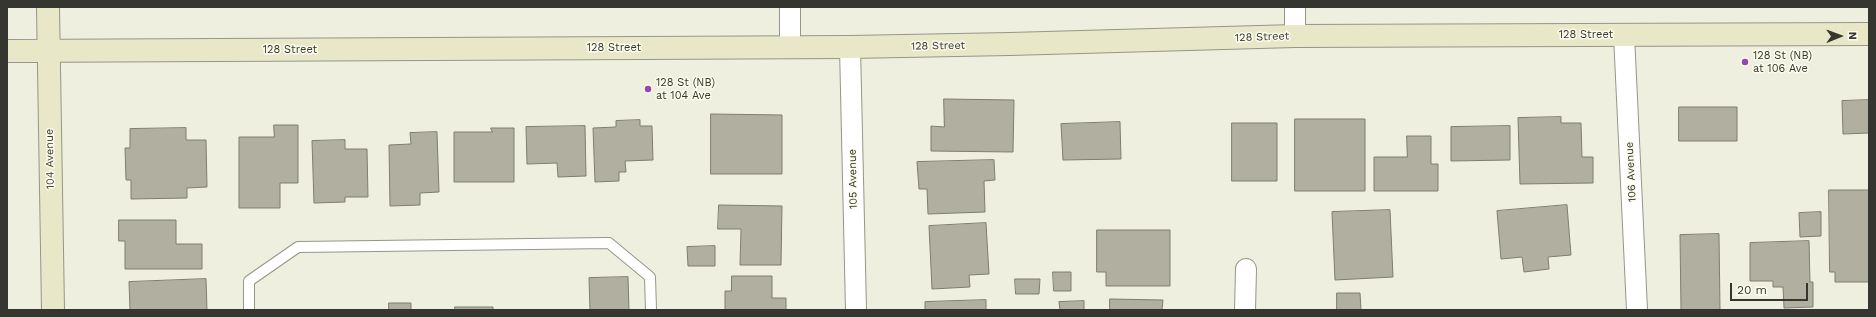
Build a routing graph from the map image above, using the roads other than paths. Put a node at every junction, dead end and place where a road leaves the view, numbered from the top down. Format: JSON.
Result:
{"nodes":[{"id":1,"x":48,"y":7,"type":"edge"},
{"id":2,"x":790,"y":7,"type":"edge"},
{"id":3,"x":1295,"y":7,"type":"edge"},
{"id":4,"x":1869,"y":34,"type":"edge"},
{"id":5,"x":1624,"y":35,"type":"junction"},
{"id":6,"x":1295,"y":36,"type":"junction"},
{"id":7,"x":850,"y":47,"type":"junction"},
{"id":8,"x":790,"y":48,"type":"junction"},
{"id":9,"x":49,"y":50,"type":"junction"},
{"id":10,"x":7,"y":51,"type":"edge"},
{"id":11,"x":1246,"y":269,"type":"dead end"},
{"id":12,"x":53,"y":310,"type":"edge"},
{"id":13,"x":249,"y":310,"type":"edge"},
{"id":14,"x":651,"y":310,"type":"edge"},
{"id":15,"x":856,"y":310,"type":"edge"},
{"id":16,"x":1245,"y":310,"type":"edge"},
{"id":17,"x":1637,"y":310,"type":"edge"}],
"edges":[{"from":1,"to":9,"type":"main road","name":"104 Avenue"},
{"from":2,"to":8,"type":"street"},
{"from":3,"to":6,"type":"street"},
{"from":4,"to":5,"type":"main road","name":"128 Street"},
{"from":5,"to":6,"type":"main road","name":"128 Street"},
{"from":5,"to":17,"type":"street","name":"106 Avenue"},
{"from":6,"to":7,"type":"main road","name":"128 Street"},
{"from":7,"to":8,"type":"main road","name":"128 Street"},
{"from":7,"to":15,"type":"street","name":"105 Avenue"},
{"from":8,"to":9,"type":"main road","name":"128 Street"},
{"from":9,"to":10,"type":"main road","name":"128 Street"},
{"from":9,"to":12,"type":"main road","name":"104 Avenue"},
{"from":11,"to":16,"type":"street"},
{"from":13,"to":14,"type":"lane"}]}
